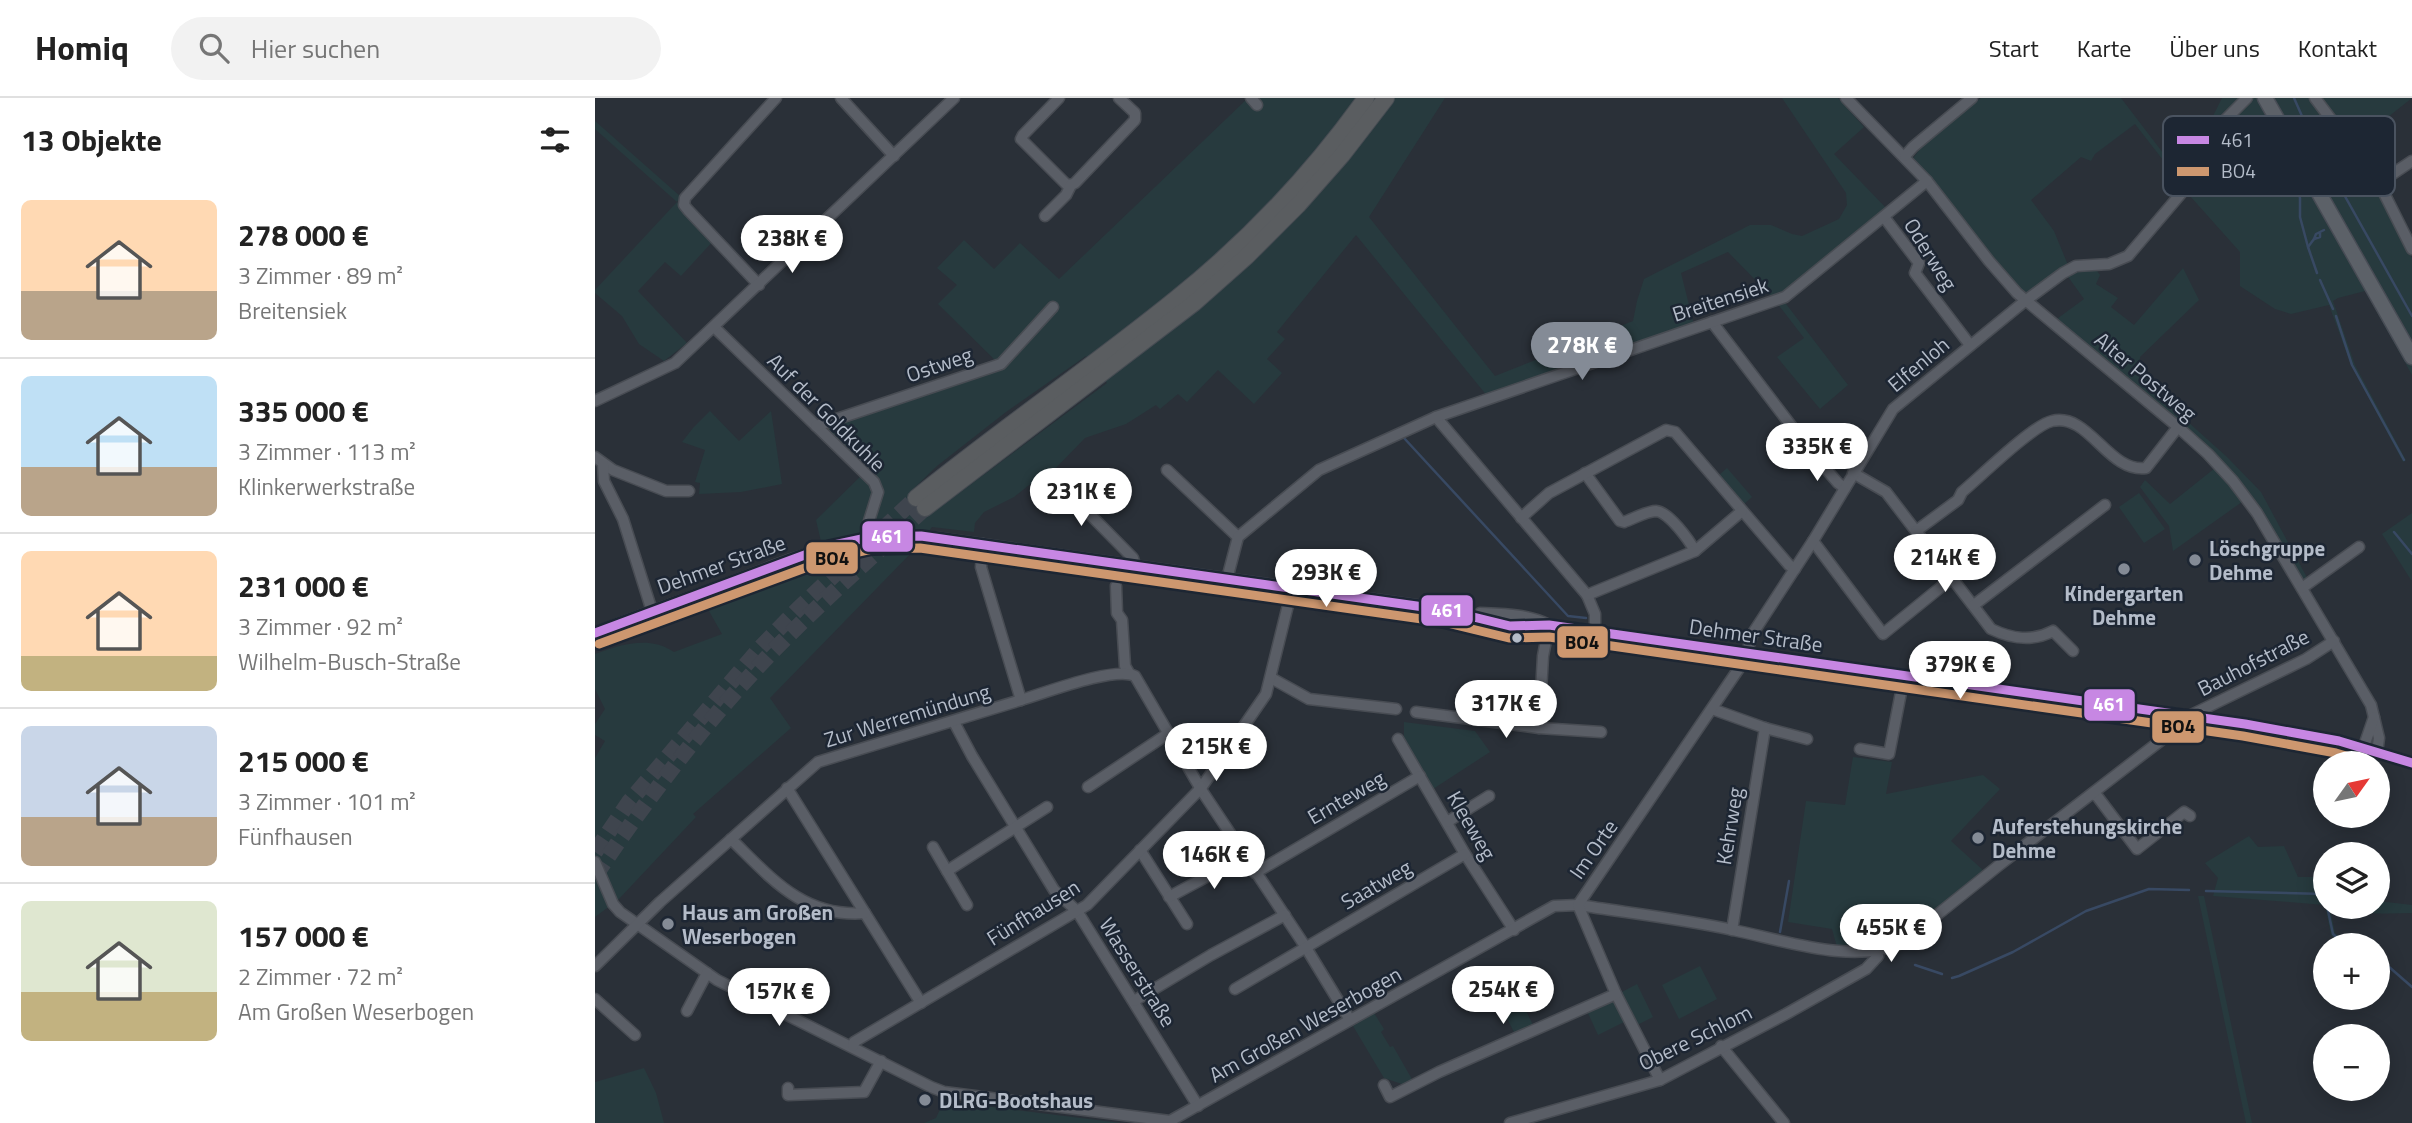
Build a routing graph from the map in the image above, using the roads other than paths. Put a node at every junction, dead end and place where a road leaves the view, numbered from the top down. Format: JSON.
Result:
{"nodes":[{"id":1,"x":776,"y":98,"type":"edge"},
{"id":2,"x":841,"y":98,"type":"edge"},
{"id":3,"x":954,"y":98,"type":"edge"},
{"id":4,"x":1059,"y":98,"type":"edge"},
{"id":5,"x":1119,"y":98,"type":"edge"},
{"id":6,"x":1366,"y":98,"type":"edge"},
{"id":7,"x":1386,"y":98,"type":"edge"},
{"id":8,"x":1846,"y":98,"type":"edge"},
{"id":9,"x":1972,"y":98,"type":"edge"},
{"id":10,"x":2247,"y":98,"type":"edge"},
{"id":11,"x":2265,"y":98,"type":"edge"},
{"id":12,"x":2315,"y":98,"type":"edge"},
{"id":13,"x":2226,"y":116,"type":"edge"},
{"id":14,"x":2275,"y":116,"type":"edge"},
{"id":15,"x":2329,"y":116,"type":"edge"},
{"id":16,"x":894,"y":156,"type":"junction"},
{"id":17,"x":1905,"y":156,"type":"junction"},
{"id":18,"x":2412,"y":161,"type":"edge"},
{"id":19,"x":2395,"y":172,"type":"edge"},
{"id":20,"x":1927,"y":181,"type":"junction"},
{"id":21,"x":1071,"y":185,"type":"junction"},
{"id":22,"x":2178,"y":196,"type":"edge"},
{"id":23,"x":2321,"y":196,"type":"edge"},
{"id":24,"x":2386,"y":196,"type":"edge"},
{"id":25,"x":1045,"y":216,"type":"dead end"},
{"id":26,"x":1884,"y":217,"type":"junction"},
{"id":27,"x":2412,"y":249,"type":"edge"},
{"id":28,"x":759,"y":285,"type":"junction"},
{"id":29,"x":2025,"y":301,"type":"junction"},
{"id":30,"x":1053,"y":307,"type":"dead end"},
{"id":31,"x":1712,"y":322,"type":"junction"},
{"id":32,"x":715,"y":327,"type":"junction"},
{"id":33,"x":1970,"y":345,"type":"junction"},
{"id":34,"x":2412,"y":357,"type":"edge"},
{"id":35,"x":595,"y":401,"type":"edge"},
{"id":36,"x":1436,"y":417,"type":"junction"},
{"id":37,"x":816,"y":426,"type":"junction"},
{"id":38,"x":2178,"y":427,"type":"junction"},
{"id":39,"x":599,"y":461,"type":"edge"},
{"id":40,"x":1167,"y":470,"type":"dead end"},
{"id":41,"x":1585,"y":473,"type":"junction"},
{"id":42,"x":1853,"y":474,"type":"junction"},
{"id":43,"x":1052,"y":476,"type":"dead end"},
{"id":44,"x":1845,"y":488,"type":"junction"},
{"id":45,"x":689,"y":491,"type":"dead end"},
{"id":46,"x":2105,"y":505,"type":"dead end"},
{"id":47,"x":1742,"y":511,"type":"junction"},
{"id":48,"x":1521,"y":517,"type":"junction"},
{"id":49,"x":1916,"y":531,"type":"junction"},
{"id":50,"x":871,"y":537,"type":"junction"},
{"id":51,"x":1238,"y":537,"type":"junction"},
{"id":52,"x":1813,"y":541,"type":"junction"},
{"id":53,"x":983,"y":544,"type":"junction"},
{"id":54,"x":2359,"y":547,"type":"dead end"},
{"id":55,"x":1695,"y":551,"type":"junction"},
{"id":56,"x":1135,"y":566,"type":"junction"},
{"id":57,"x":1795,"y":569,"type":"junction"},
{"id":58,"x":1952,"y":578,"type":"junction"},
{"id":59,"x":1227,"y":579,"type":"junction"},
{"id":60,"x":1116,"y":586,"type":"dead end"},
{"id":61,"x":2302,"y":588,"type":"junction"},
{"id":62,"x":1292,"y":589,"type":"junction"},
{"id":63,"x":1587,"y":595,"type":"junction"},
{"id":64,"x":1974,"y":605,"type":"junction"},
{"id":65,"x":652,"y":611,"type":"junction"},
{"id":66,"x":1549,"y":625,"type":"junction"},
{"id":67,"x":1595,"y":632,"type":"junction"},
{"id":68,"x":595,"y":633,"type":"edge"},
{"id":69,"x":2334,"y":641,"type":"junction"},
{"id":70,"x":2073,"y":651,"type":"dead end"},
{"id":71,"x":1747,"y":653,"type":"junction"},
{"id":72,"x":1129,"y":673,"type":"junction"},
{"id":73,"x":1904,"y":677,"type":"junction"},
{"id":74,"x":1271,"y":678,"type":"junction"},
{"id":75,"x":1021,"y":701,"type":"junction"},
{"id":76,"x":1395,"y":709,"type":"dead end"},
{"id":77,"x":1712,"y":709,"type":"junction"},
{"id":78,"x":1416,"y":712,"type":"dead end"},
{"id":79,"x":2189,"y":716,"type":"junction"},
{"id":80,"x":2374,"y":718,"type":"junction"},
{"id":81,"x":954,"y":722,"type":"junction"},
{"id":82,"x":1539,"y":728,"type":"junction"},
{"id":83,"x":1765,"y":728,"type":"junction"},
{"id":84,"x":1601,"y":732,"type":"dead end"},
{"id":85,"x":1169,"y":733,"type":"junction"},
{"id":86,"x":1398,"y":738,"type":"dead end"},
{"id":87,"x":1807,"y":739,"type":"dead end"},
{"id":88,"x":1860,"y":749,"type":"dead end"},
{"id":89,"x":2363,"y":749,"type":"junction"},
{"id":90,"x":2370,"y":751,"type":"edge"},
{"id":91,"x":2377,"y":751,"type":"edge"},
{"id":92,"x":2391,"y":757,"type":"edge"},
{"id":93,"x":2412,"y":763,"type":"edge"},
{"id":94,"x":1420,"y":776,"type":"junction"},
{"id":95,"x":1088,"y":787,"type":"dead end"},
{"id":96,"x":787,"y":788,"type":"junction"},
{"id":97,"x":1201,"y":788,"type":"junction"},
{"id":98,"x":2092,"y":794,"type":"junction"},
{"id":99,"x":1489,"y":796,"type":"dead end"},
{"id":100,"x":1047,"y":807,"type":"dead end"},
{"id":101,"x":2190,"y":817,"type":"dead end"},
{"id":102,"x":1447,"y":822,"type":"junction"},
{"id":103,"x":1015,"y":828,"type":"junction"},
{"id":104,"x":731,"y":839,"type":"junction"},
{"id":105,"x":933,"y":847,"type":"dead end"},
{"id":106,"x":1140,"y":850,"type":"junction"},
{"id":107,"x":1465,"y":855,"type":"junction"},
{"id":108,"x":1243,"y":857,"type":"junction"},
{"id":109,"x":595,"y":862,"type":"edge"},
{"id":110,"x":947,"y":870,"type":"junction"},
{"id":111,"x":1255,"y":873,"type":"junction"},
{"id":112,"x":1169,"y":897,"type":"junction"},
{"id":113,"x":967,"y":905,"type":"dead end"},
{"id":114,"x":1578,"y":905,"type":"junction"},
{"id":115,"x":1077,"y":911,"type":"junction"},
{"id":116,"x":865,"y":913,"type":"junction"},
{"id":117,"x":1285,"y":915,"type":"junction"},
{"id":118,"x":1187,"y":924,"type":"dead end"},
{"id":119,"x":636,"y":925,"type":"junction"},
{"id":120,"x":1514,"y":930,"type":"junction"},
{"id":121,"x":1732,"y":930,"type":"junction"},
{"id":122,"x":1305,"y":946,"type":"junction"},
{"id":123,"x":1875,"y":952,"type":"junction"},
{"id":124,"x":595,"y":966,"type":"edge"},
{"id":125,"x":707,"y":973,"type":"junction"},
{"id":126,"x":1235,"y":989,"type":"dead end"},
{"id":127,"x":1616,"y":994,"type":"junction"},
{"id":128,"x":595,"y":999,"type":"edge"},
{"id":129,"x":1134,"y":1001,"type":"junction"},
{"id":130,"x":921,"y":1003,"type":"junction"},
{"id":131,"x":687,"y":1011,"type":"dead end"},
{"id":132,"x":1350,"y":1020,"type":"junction"},
{"id":133,"x":635,"y":1035,"type":"dead end"},
{"id":134,"x":853,"y":1046,"type":"junction"},
{"id":135,"x":1721,"y":1046,"type":"junction"},
{"id":136,"x":881,"y":1061,"type":"junction"},
{"id":137,"x":1660,"y":1080,"type":"junction"},
{"id":138,"x":1384,"y":1085,"type":"dead end"},
{"id":139,"x":787,"y":1088,"type":"dead end"},
{"id":140,"x":1198,"y":1106,"type":"junction"},
{"id":141,"x":1174,"y":1122,"type":"edge"},
{"id":142,"x":1510,"y":1123,"type":"edge"},
{"id":143,"x":1784,"y":1123,"type":"edge"}],
"edges":[{"from":1,"to":28,"type":"street"},
{"from":2,"to":16,"type":"street"},
{"from":3,"to":16,"type":"street"},
{"from":4,"to":21,"type":"street"},
{"from":5,"to":21,"type":"street"},
{"from":6,"to":7,"type":"highway"},
{"from":8,"to":17,"type":"street","name":"Alter Postweg"},
{"from":9,"to":17,"type":"street"},
{"from":10,"to":13,"type":"street","name":"Elfenloh"},
{"from":11,"to":14,"type":"main road"},
{"from":12,"to":15,"type":"street"},
{"from":16,"to":28,"type":"street"},
{"from":17,"to":20,"type":"street","name":"Alter Postweg"},
{"from":18,"to":19,"type":"street"},
{"from":20,"to":26,"type":"street","name":"Breitensiek"},
{"from":20,"to":29,"type":"street","name":"Alter Postweg"},
{"from":21,"to":25,"type":"street"},
{"from":22,"to":29,"type":"street","name":"Elfenloh"},
{"from":23,"to":34,"type":"main road"},
{"from":24,"to":27,"type":"street"},
{"from":26,"to":31,"type":"street","name":"Breitensiek"},
{"from":26,"to":33,"type":"street","name":"Oderweg"},
{"from":28,"to":32,"type":"street"},
{"from":29,"to":33,"type":"street","name":"Elfenloh"},
{"from":29,"to":38,"type":"street","name":"Alter Postweg"},
{"from":30,"to":37,"type":"street","name":"Ostweg"},
{"from":31,"to":36,"type":"street","name":"Breitensiek"},
{"from":31,"to":44,"type":"street"},
{"from":32,"to":35,"type":"street"},
{"from":32,"to":37,"type":"street","name":"Auf der Goldkuhle"},
{"from":33,"to":42,"type":"street","name":"Elfenloh"},
{"from":36,"to":48,"type":"street"},
{"from":36,"to":51,"type":"street","name":"Breitensiek"},
{"from":37,"to":50,"type":"street","name":"Auf der Goldkuhle"},
{"from":38,"to":49,"type":"street"},
{"from":38,"to":61,"type":"street","name":"Alter Postweg"},
{"from":39,"to":45,"type":"street"},
{"from":39,"to":65,"type":"street"},
{"from":40,"to":51,"type":"street"},
{"from":41,"to":47,"type":"street"},
{"from":41,"to":48,"type":"street"},
{"from":41,"to":55,"type":"street"},
{"from":42,"to":44,"type":"street","name":"Elfenloh"},
{"from":42,"to":49,"type":"street"},
{"from":43,"to":56,"type":"street"},
{"from":44,"to":52,"type":"street","name":"Elfenloh"},
{"from":46,"to":64,"type":"street"},
{"from":47,"to":55,"type":"street"},
{"from":47,"to":57,"type":"street"},
{"from":48,"to":63,"type":"street"},
{"from":49,"to":58,"type":"street"},
{"from":50,"to":53,"type":"street","name":"Dehmer Straße"},
{"from":50,"to":65,"type":"street","name":"Dehmer Straße"},
{"from":51,"to":59,"type":"street"},
{"from":52,"to":57,"type":"street","name":"Elfenloh"},
{"from":52,"to":58,"type":"street"},
{"from":53,"to":56,"type":"street","name":"Dehmer Straße"},
{"from":53,"to":75,"type":"street","name":"Zur Werremündung"},
{"from":54,"to":61,"type":"street"},
{"from":55,"to":63,"type":"street"},
{"from":56,"to":59,"type":"street","name":"Dehmer Straße"},
{"from":57,"to":71,"type":"street","name":"Elfenloh"},
{"from":58,"to":64,"type":"street"},
{"from":59,"to":62,"type":"street","name":"Dehmer Straße"},
{"from":60,"to":72,"type":"street"},
{"from":61,"to":69,"type":"street","name":"Alter Postweg"},
{"from":62,"to":66,"type":"street","name":"Dehmer Straße"},
{"from":62,"to":74,"type":"street","name":"Fünfhausen"},
{"from":63,"to":67,"type":"street"},
{"from":64,"to":70,"type":"street"},
{"from":65,"to":68,"type":"street","name":"Dehmer Straße"},
{"from":66,"to":67,"type":"street","name":"Dehmer Straße"},
{"from":66,"to":82,"type":"street"},
{"from":67,"to":71,"type":"street","name":"Dehmer Straße"},
{"from":69,"to":79,"type":"street","name":"Bauhofstraße"},
{"from":69,"to":80,"type":"street","name":"Alter Postweg"},
{"from":71,"to":73,"type":"street","name":"Dehmer Straße"},
{"from":71,"to":77,"type":"street","name":"Im Orte"},
{"from":72,"to":75,"type":"street"},
{"from":72,"to":85,"type":"street"},
{"from":73,"to":79,"type":"street","name":"Dehmer Straße"},
{"from":73,"to":88,"type":"street"},
{"from":74,"to":76,"type":"street"},
{"from":74,"to":97,"type":"street","name":"Fünfhausen"},
{"from":75,"to":81,"type":"street","name":"Zur Werremündung"},
{"from":77,"to":83,"type":"street"},
{"from":77,"to":114,"type":"street","name":"Im Orte"},
{"from":78,"to":82,"type":"street"},
{"from":79,"to":89,"type":"street","name":"Dehmer Straße"},
{"from":79,"to":98,"type":"street","name":"Am Großen Weserbogen"},
{"from":80,"to":89,"type":"street"},
{"from":80,"to":91,"type":"street","name":"Alter Postweg"},
{"from":81,"to":96,"type":"street","name":"Zur Werremündung"},
{"from":81,"to":103,"type":"street","name":"Wasserstraße"},
{"from":82,"to":84,"type":"street"},
{"from":83,"to":87,"type":"street"},
{"from":83,"to":121,"type":"street","name":"Kehrweg"},
{"from":85,"to":95,"type":"street"},
{"from":85,"to":97,"type":"street"},
{"from":86,"to":94,"type":"street","name":"Kleeweg"},
{"from":89,"to":90,"type":"street","name":"Dehmer Straße"},
{"from":92,"to":93,"type":"street","name":"Dehmer Straße"},
{"from":94,"to":102,"type":"street","name":"Kleeweg"},
{"from":94,"to":111,"type":"street","name":"Ernteweg"},
{"from":96,"to":104,"type":"street","name":"Zur Werremündung"},
{"from":96,"to":116,"type":"street"},
{"from":97,"to":106,"type":"street","name":"Fünfhausen"},
{"from":97,"to":108,"type":"street"},
{"from":98,"to":101,"type":"street"},
{"from":98,"to":123,"type":"street","name":"Am Großen Weserbogen"},
{"from":99,"to":102,"type":"street"},
{"from":100,"to":103,"type":"street"},
{"from":102,"to":107,"type":"street","name":"Kleeweg"},
{"from":103,"to":110,"type":"street"},
{"from":103,"to":115,"type":"street","name":"Wasserstraße"},
{"from":104,"to":116,"type":"street"},
{"from":104,"to":119,"type":"street","name":"Zur Werremündung"},
{"from":105,"to":110,"type":"street"},
{"from":106,"to":112,"type":"street"},
{"from":106,"to":115,"type":"street","name":"Fünfhausen"},
{"from":107,"to":120,"type":"street","name":"Kleeweg"},
{"from":107,"to":122,"type":"street","name":"Saatweg"},
{"from":108,"to":111,"type":"street"},
{"from":108,"to":112,"type":"street"},
{"from":109,"to":119,"type":"street","name":"Am Großen Weserbogen"},
{"from":110,"to":113,"type":"street"},
{"from":111,"to":117,"type":"street"},
{"from":112,"to":118,"type":"street"},
{"from":114,"to":120,"type":"street","name":"Am Großen Weserbogen"},
{"from":114,"to":121,"type":"street","name":"Am Großen Weserbogen"},
{"from":114,"to":127,"type":"street","name":"Im Orte"},
{"from":115,"to":129,"type":"street","name":"Wasserstraße"},
{"from":115,"to":130,"type":"street","name":"Fünfhausen"},
{"from":116,"to":130,"type":"street"},
{"from":117,"to":122,"type":"street"},
{"from":117,"to":129,"type":"street"},
{"from":119,"to":124,"type":"street","name":"Zur Werremündung"},
{"from":119,"to":125,"type":"street","name":"Am Großen Weserbogen"},
{"from":120,"to":132,"type":"street","name":"Am Großen Weserbogen"},
{"from":121,"to":123,"type":"street","name":"Am Großen Weserbogen"},
{"from":122,"to":126,"type":"street","name":"Saatweg"},
{"from":122,"to":132,"type":"street"},
{"from":123,"to":135,"type":"street","name":"Obere Schlom"},
{"from":125,"to":131,"type":"street"},
{"from":125,"to":134,"type":"street","name":"Am Großen Weserbogen"},
{"from":127,"to":137,"type":"street","name":"Im Orte"},
{"from":127,"to":138,"type":"street"},
{"from":128,"to":133,"type":"street"},
{"from":129,"to":140,"type":"street","name":"Wasserstraße"},
{"from":130,"to":134,"type":"street","name":"Fünfhausen"},
{"from":132,"to":140,"type":"street","name":"Am Großen Weserbogen"},
{"from":134,"to":136,"type":"street","name":"Am Großen Weserbogen"},
{"from":135,"to":137,"type":"street","name":"Obere Schlom"},
{"from":135,"to":143,"type":"street"},
{"from":136,"to":139,"type":"street"},
{"from":136,"to":141,"type":"street","name":"Am Großen Weserbogen"},
{"from":137,"to":142,"type":"street","name":"Obere Schlom"},
{"from":140,"to":141,"type":"street","name":"Am Großen Weserbogen"}]}
